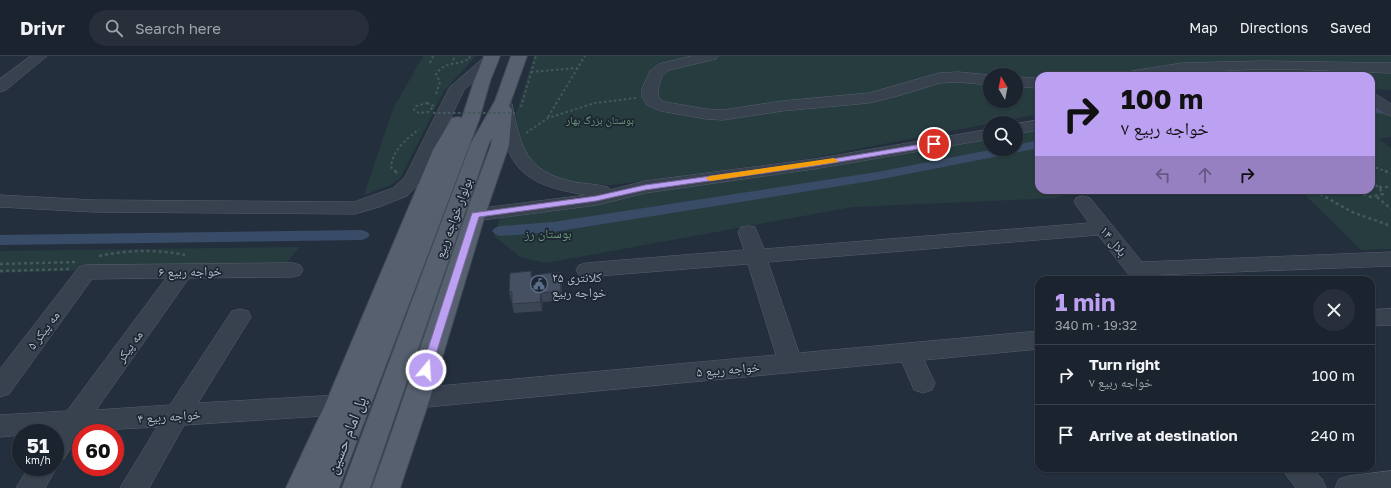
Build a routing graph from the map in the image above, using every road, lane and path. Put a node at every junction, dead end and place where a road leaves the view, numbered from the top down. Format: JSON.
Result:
{"nodes":[{"id":1,"x":40,"y":56,"type":"edge"},
{"id":2,"x":433,"y":56,"type":"edge"},
{"id":3,"x":456,"y":56,"type":"edge"},
{"id":4,"x":469,"y":56,"type":"edge"},
{"id":5,"x":519,"y":56,"type":"edge"},
{"id":6,"x":536,"y":56,"type":"edge"},
{"id":7,"x":585,"y":56,"type":"edge"},
{"id":8,"x":711,"y":56,"type":"edge"},
{"id":9,"x":492,"y":58,"type":"edge"},
{"id":10,"x":453,"y":60,"type":"junction"},
{"id":11,"x":430,"y":63,"type":"dead end"},
{"id":12,"x":578,"y":68,"type":"junction"},
{"id":13,"x":1391,"y":68,"type":"edge"},
{"id":14,"x":531,"y":72,"type":"junction"},
{"id":15,"x":1157,"y":72,"type":"edge"},
{"id":16,"x":983,"y":79,"type":"edge"},
{"id":17,"x":482,"y":81,"type":"junction"},
{"id":18,"x":1023,"y":82,"type":"edge"},
{"id":19,"x":1035,"y":83,"type":"edge"},
{"id":20,"x":0,"y":88,"type":"edge"},
{"id":21,"x":650,"y":97,"type":"junction"},
{"id":22,"x":435,"y":99,"type":"dead end"},
{"id":23,"x":513,"y":109,"type":"junction"},
{"id":24,"x":430,"y":112,"type":"junction"},
{"id":25,"x":433,"y":114,"type":"dead end"},
{"id":26,"x":425,"y":118,"type":"dead end"},
{"id":27,"x":548,"y":118,"type":"junction"},
{"id":28,"x":1035,"y":125,"type":"edge"},
{"id":29,"x":1023,"y":127,"type":"edge"},
{"id":30,"x":421,"y":128,"type":"dead end"},
{"id":31,"x":983,"y":135,"type":"edge"},
{"id":32,"x":513,"y":142,"type":"junction"},
{"id":33,"x":1375,"y":167,"type":"edge"},
{"id":34,"x":1391,"y":173,"type":"edge"},
{"id":35,"x":413,"y":179,"type":"junction"},
{"id":36,"x":1375,"y":185,"type":"edge"},
{"id":37,"x":645,"y":187,"type":"junction"},
{"id":38,"x":1379,"y":187,"type":"junction"},
{"id":39,"x":1391,"y":187,"type":"edge"},
{"id":40,"x":1320,"y":194,"type":"edge"},
{"id":41,"x":1360,"y":194,"type":"edge"},
{"id":42,"x":1377,"y":197,"type":"junction"},
{"id":43,"x":0,"y":201,"type":"edge"},
{"id":44,"x":1083,"y":202,"type":"dead end"},
{"id":45,"x":1391,"y":209,"type":"edge"},
{"id":46,"x":475,"y":214,"type":"junction"},
{"id":47,"x":1391,"y":226,"type":"edge"},
{"id":48,"x":1104,"y":228,"type":"junction"},
{"id":49,"x":748,"y":232,"type":"dead end"},
{"id":50,"x":757,"y":257,"type":"junction"},
{"id":51,"x":1391,"y":260,"type":"edge"},
{"id":52,"x":78,"y":270,"type":"junction"},
{"id":53,"x":293,"y":270,"type":"dead end"},
{"id":54,"x":586,"y":270,"type":"dead end"},
{"id":55,"x":0,"y":271,"type":"edge"},
{"id":56,"x":184,"y":271,"type":"junction"},
{"id":57,"x":1141,"y":275,"type":"edge"},
{"id":58,"x":240,"y":317,"type":"dead end"},
{"id":59,"x":1391,"y":317,"type":"edge"},
{"id":60,"x":1375,"y":318,"type":"edge"},
{"id":61,"x":1035,"y":340,"type":"edge"},
{"id":62,"x":909,"y":352,"type":"junction"},
{"id":63,"x":790,"y":363,"type":"junction"},
{"id":64,"x":366,"y":383,"type":"joint"},
{"id":65,"x":394,"y":383,"type":"joint"},
{"id":66,"x":923,"y":383,"type":"dead end"},
{"id":67,"x":0,"y":387,"type":"edge"},
{"id":68,"x":417,"y":398,"type":"junction"},
{"id":69,"x":338,"y":405,"type":"junction"},
{"id":70,"x":177,"y":415,"type":"junction"},
{"id":71,"x":74,"y":422,"type":"junction"},
{"id":72,"x":0,"y":426,"type":"edge"},
{"id":73,"x":64,"y":437,"type":"edge"},
{"id":74,"x":1299,"y":472,"type":"edge"},
{"id":75,"x":38,"y":476,"type":"edge"},
{"id":76,"x":1391,"y":483,"type":"edge"},
{"id":77,"x":30,"y":488,"type":"edge"},
{"id":78,"x":134,"y":488,"type":"edge"},
{"id":79,"x":300,"y":488,"type":"edge"},
{"id":80,"x":325,"y":488,"type":"edge"},
{"id":81,"x":356,"y":488,"type":"edge"},
{"id":82,"x":386,"y":488,"type":"edge"},
{"id":83,"x":1312,"y":488,"type":"edge"},
{"id":84,"x":1349,"y":488,"type":"edge"}],
"edges":[{"from":1,"to":20,"type":"street"},
{"from":2,"to":11,"type":"path"},
{"from":3,"to":10,"type":"path"},
{"from":4,"to":10,"type":"path"},
{"from":5,"to":23,"type":"main road","name":"بولوار خواجه ربیع"},
{"from":6,"to":14,"type":"path"},
{"from":7,"to":12,"type":"path"},
{"from":8,"to":21,"type":"street"},
{"from":9,"to":17,"type":"main road","name":"بولوار خواجه ربیع"},
{"from":9,"to":35,"type":"street"},
{"from":10,"to":22,"type":"path"},
{"from":12,"to":14,"type":"path"},
{"from":12,"to":27,"type":"path"},
{"from":13,"to":15,"type":"street"},
{"from":14,"to":23,"type":"path"},
{"from":16,"to":21,"type":"street"},
{"from":17,"to":64,"type":"main road","name":"بولوار خواجه ربیع"},
{"from":17,"to":69,"type":"main road"},
{"from":18,"to":19,"type":"street"},
{"from":21,"to":27,"type":"path"},
{"from":23,"to":25,"type":"path","bridge":true},
{"from":23,"to":32,"type":"street"},
{"from":23,"to":46,"type":"main road"},
{"from":23,"to":65,"type":"main road","name":"بولوار خواجه ربیع"},
{"from":24,"to":24,"type":"path"},
{"from":24,"to":26,"type":"path"},
{"from":27,"to":32,"type":"path"},
{"from":28,"to":29,"type":"street"},
{"from":30,"to":35,"type":"path"},
{"from":31,"to":37,"type":"street"},
{"from":32,"to":37,"type":"street"},
{"from":33,"to":34,"type":"path"},
{"from":35,"to":43,"type":"street"},
{"from":36,"to":38,"type":"path"},
{"from":37,"to":46,"type":"street"},
{"from":38,"to":39,"type":"path"},
{"from":38,"to":42,"type":"path"},
{"from":40,"to":47,"type":"path"},
{"from":41,"to":42,"type":"path"},
{"from":42,"to":45,"type":"path"},
{"from":44,"to":48,"type":"street","name":"بلال ۱۴"},
{"from":46,"to":68,"type":"main road"},
{"from":48,"to":50,"type":"street"},
{"from":48,"to":57,"type":"street","name":"بلال ۱۴"},
{"from":49,"to":50,"type":"street"},
{"from":50,"to":54,"type":"street"},
{"from":50,"to":63,"type":"street"},
{"from":51,"to":57,"type":"street"},
{"from":52,"to":55,"type":"path"},
{"from":52,"to":56,"type":"street","name":"خواجه ربیع ۶"},
{"from":52,"to":67,"type":"street","name":"مه پیکر ۵"},
{"from":53,"to":56,"type":"street","name":"خواجه ربیع ۶"},
{"from":56,"to":71,"type":"street","name":"مه پیکر"},
{"from":58,"to":70,"type":"street"},
{"from":59,"to":60,"type":"street"},
{"from":61,"to":62,"type":"street","name":"خواجه ربیع ۵"},
{"from":62,"to":63,"type":"street","name":"خواجه ربیع ۵"},
{"from":62,"to":66,"type":"street"},
{"from":63,"to":68,"type":"street","name":"خواجه ربیع ۵"},
{"from":64,"to":80,"type":"main road","name":"پل امام حسین"},
{"from":65,"to":81,"type":"main road","name":"پل امام حسین"},
{"from":68,"to":82,"type":"main road"},
{"from":69,"to":70,"type":"street","name":"خواجه ربیع ۴"},
{"from":69,"to":79,"type":"main road"},
{"from":70,"to":71,"type":"street","name":"خواجه ربیع ۴"},
{"from":70,"to":78,"type":"street"},
{"from":71,"to":72,"type":"street","name":"خواجه ربیع ۴"},
{"from":71,"to":73,"type":"street","name":"مه پیکر"},
{"from":74,"to":83,"type":"street"},
{"from":75,"to":77,"type":"street"},
{"from":76,"to":84,"type":"street"}]}
